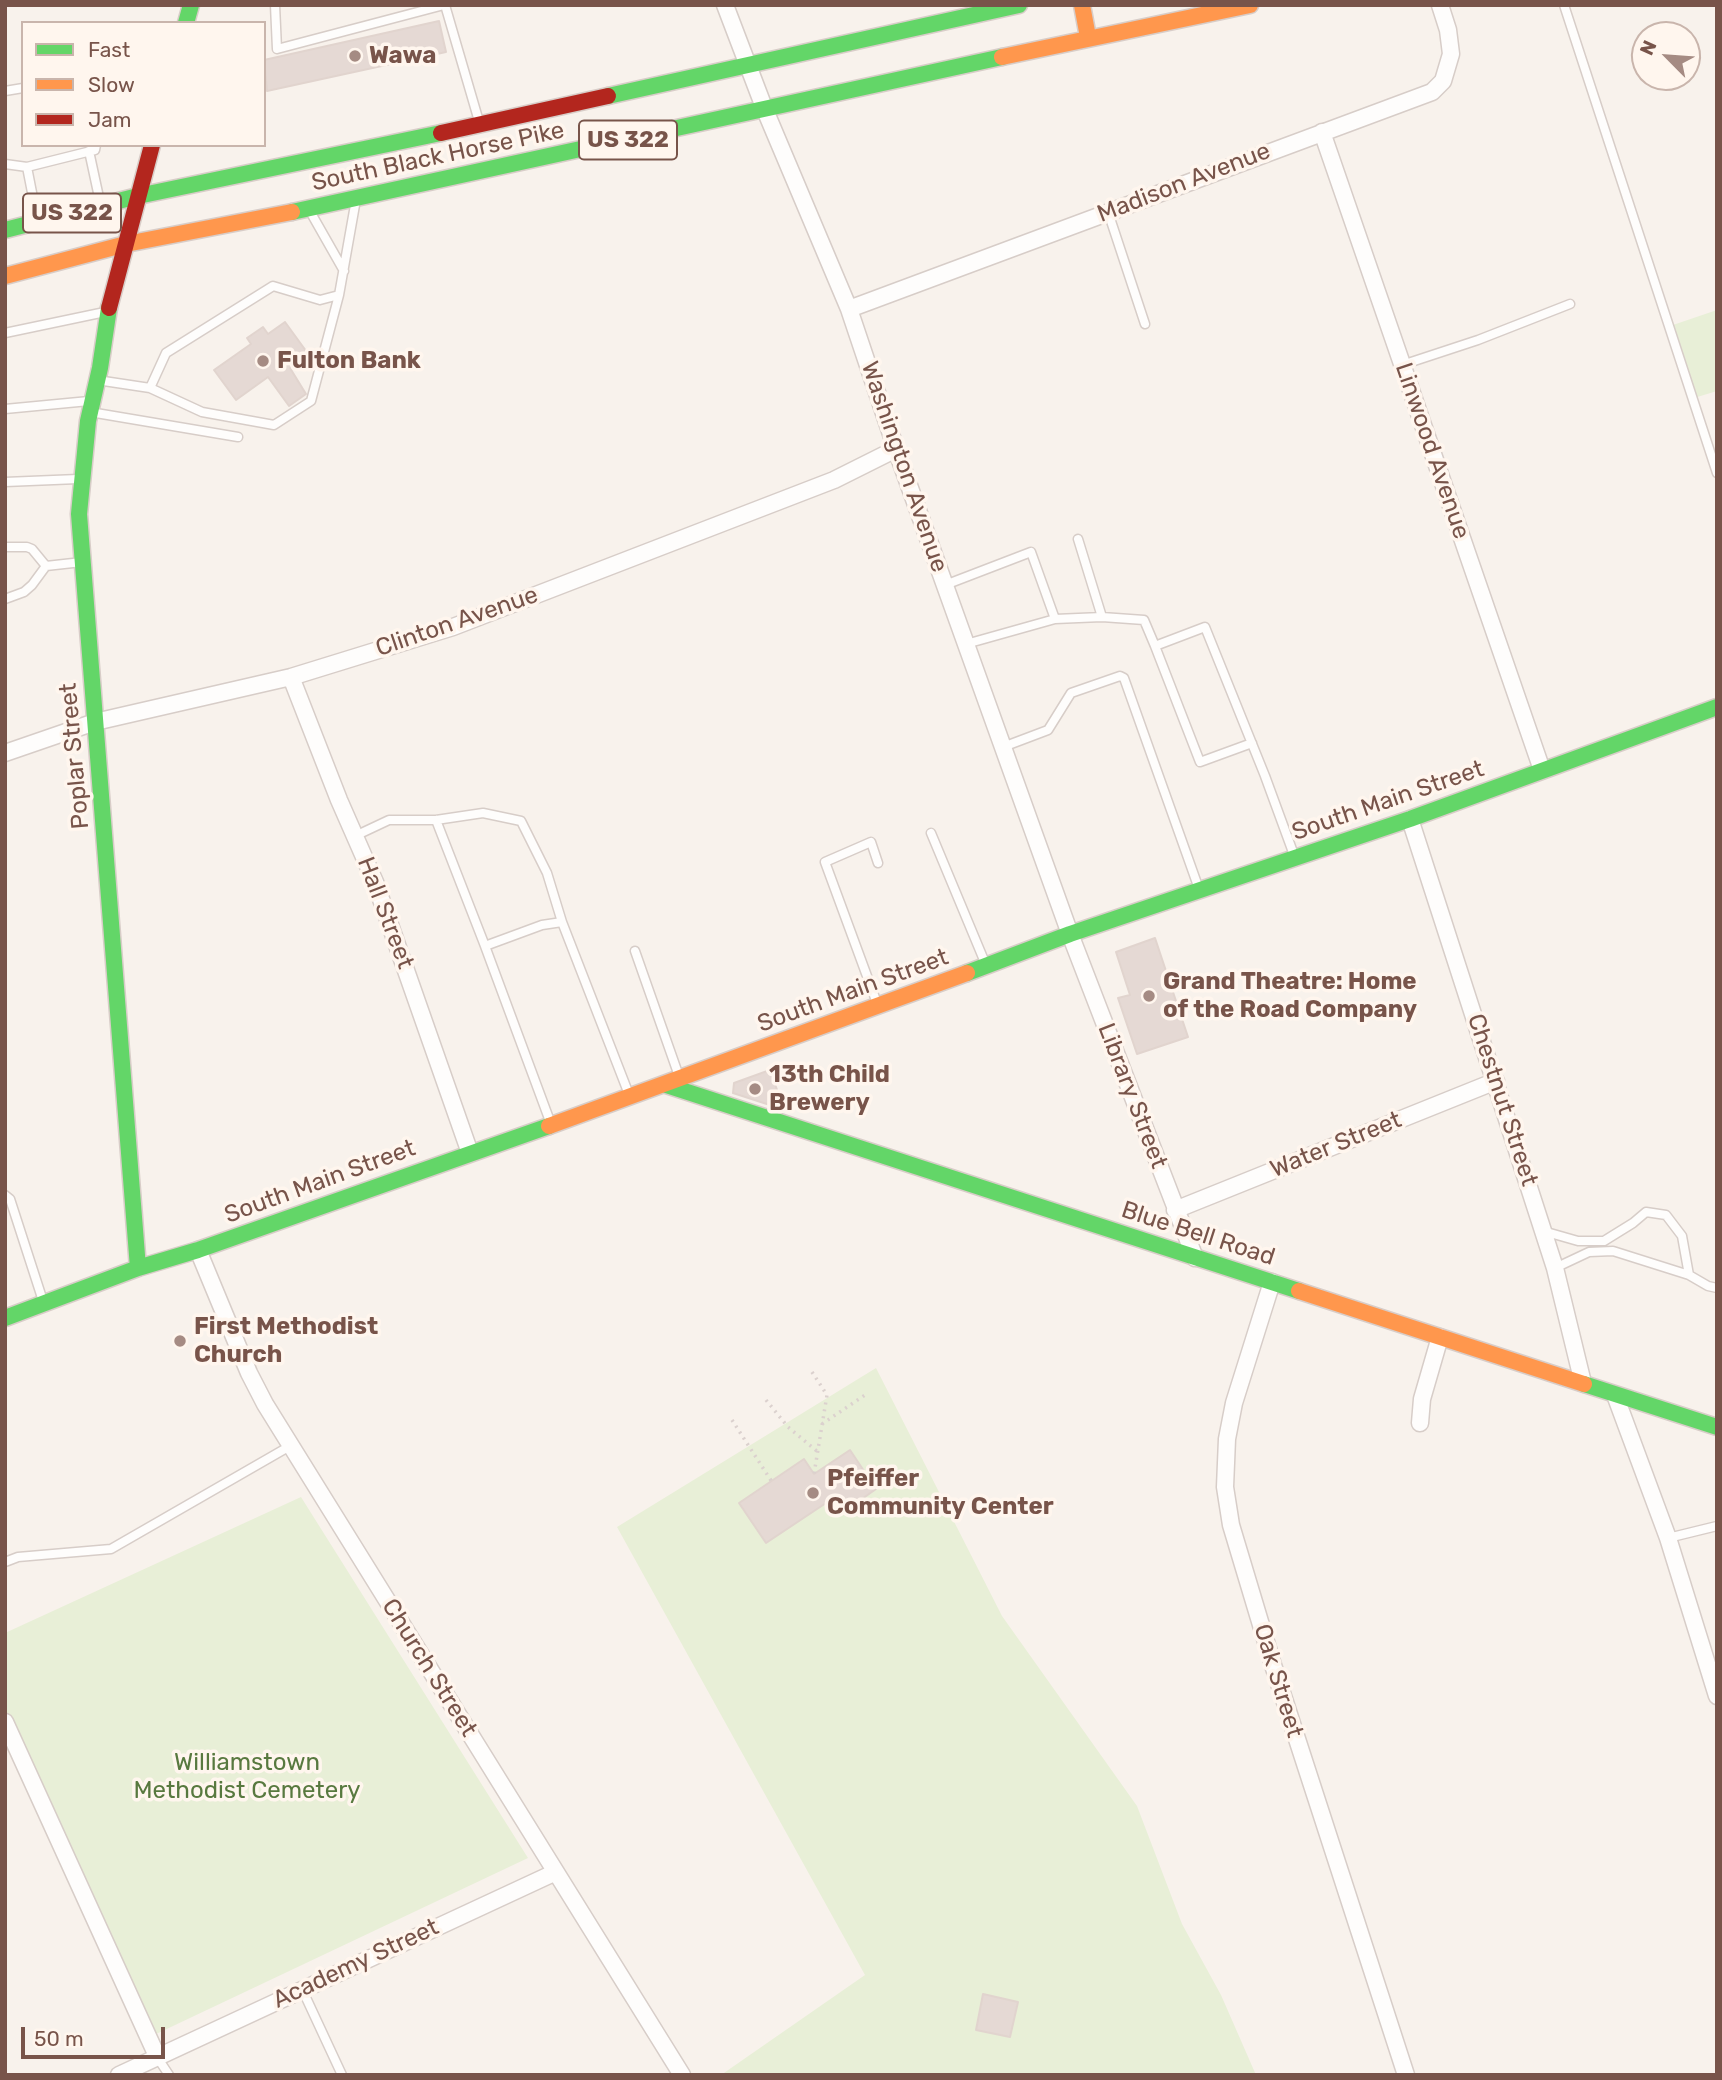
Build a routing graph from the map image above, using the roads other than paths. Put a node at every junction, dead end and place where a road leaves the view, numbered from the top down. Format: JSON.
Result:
{"nodes":[{"id":1,"x":275,"y":5,"type":"edge"},
{"id":2,"x":445,"y":5,"type":"edge"},
{"id":3,"x":725,"y":5,"type":"edge"},
{"id":4,"x":1019,"y":5,"type":"edge"},
{"id":5,"x":1082,"y":5,"type":"edge"},
{"id":6,"x":1251,"y":5,"type":"edge"},
{"id":7,"x":1440,"y":5,"type":"edge"},
{"id":8,"x":1564,"y":5,"type":"edge"},
{"id":9,"x":1088,"y":37,"type":"junction"},
{"id":10,"x":748,"y":66,"type":"junction"},
{"id":11,"x":765,"y":110,"type":"junction"},
{"id":12,"x":480,"y":125,"type":"junction"},
{"id":13,"x":1322,"y":132,"type":"junction"},
{"id":14,"x":151,"y":147,"type":"edge"},
{"id":15,"x":92,"y":148,"type":"edge"},
{"id":16,"x":5,"y":164,"type":"edge"},
{"id":17,"x":27,"y":167,"type":"junction"},
{"id":18,"x":138,"y":196,"type":"junction"},
{"id":19,"x":356,"y":198,"type":"junction"},
{"id":20,"x":100,"y":205,"type":"junction"},
{"id":21,"x":309,"y":209,"type":"junction"},
{"id":22,"x":1108,"y":212,"type":"junction"},
{"id":23,"x":38,"y":223,"type":"junction"},
{"id":24,"x":5,"y":230,"type":"edge"},
{"id":25,"x":126,"y":244,"type":"junction"},
{"id":26,"x":344,"y":271,"type":"junction"},
{"id":27,"x":5,"y":276,"type":"edge"},
{"id":28,"x":339,"y":295,"type":"junction"},
{"id":29,"x":1570,"y":304,"type":"dead end"},
{"id":30,"x":849,"y":309,"type":"junction"},
{"id":31,"x":108,"y":312,"type":"junction"},
{"id":32,"x":1145,"y":324,"type":"dead end"},
{"id":33,"x":5,"y":333,"type":"edge"},
{"id":34,"x":1402,"y":365,"type":"junction"},
{"id":35,"x":97,"y":380,"type":"junction"},
{"id":36,"x":150,"y":388,"type":"junction"},
{"id":37,"x":91,"y":406,"type":"junction"},
{"id":38,"x":5,"y":409,"type":"edge"},
{"id":39,"x":238,"y":437,"type":"dead end"},
{"id":40,"x":896,"y":449,"type":"junction"},
{"id":41,"x":1717,"y":473,"type":"edge"},
{"id":42,"x":81,"y":479,"type":"junction"},
{"id":43,"x":5,"y":482,"type":"edge"},
{"id":44,"x":1078,"y":539,"type":"dead end"},
{"id":45,"x":5,"y":547,"type":"edge"},
{"id":46,"x":82,"y":562,"type":"junction"},
{"id":47,"x":46,"y":566,"type":"junction"},
{"id":48,"x":945,"y":585,"type":"junction"},
{"id":49,"x":5,"y":599,"type":"edge"},
{"id":50,"x":1102,"y":617,"type":"junction"},
{"id":51,"x":1055,"y":619,"type":"junction"},
{"id":52,"x":966,"y":644,"type":"junction"},
{"id":53,"x":1155,"y":646,"type":"junction"},
{"id":54,"x":291,"y":677,"type":"junction"},
{"id":55,"x":1717,"y":707,"type":"edge"},
{"id":56,"x":94,"y":722,"type":"junction"},
{"id":57,"x":1252,"y":743,"type":"junction"},
{"id":58,"x":1003,"y":747,"type":"junction"},
{"id":59,"x":5,"y":753,"type":"edge"},
{"id":60,"x":1542,"y":770,"type":"junction"},
{"id":61,"x":1410,"y":819,"type":"junction"},
{"id":62,"x":436,"y":820,"type":"junction"},
{"id":63,"x":931,"y":833,"type":"dead end"},
{"id":64,"x":355,"y":836,"type":"junction"},
{"id":65,"x":1295,"y":858,"type":"junction"},
{"id":66,"x":878,"y":863,"type":"dead end"},
{"id":67,"x":1200,"y":890,"type":"junction"},
{"id":68,"x":562,"y":922,"type":"junction"},
{"id":69,"x":1070,"y":934,"type":"junction"},
{"id":70,"x":485,"y":946,"type":"junction"},
{"id":71,"x":635,"y":951,"type":"dead end"},
{"id":72,"x":986,"y":965,"type":"junction"},
{"id":73,"x":878,"y":1006,"type":"junction"},
{"id":74,"x":1496,"y":1081,"type":"junction"},
{"id":75,"x":673,"y":1082,"type":"junction"},
{"id":76,"x":629,"y":1097,"type":"junction"},
{"id":77,"x":551,"y":1125,"type":"junction"},
{"id":78,"x":470,"y":1153,"type":"junction"},
{"id":79,"x":5,"y":1195,"type":"edge"},
{"id":80,"x":1175,"y":1210,"type":"junction"},
{"id":81,"x":1544,"y":1231,"type":"junction"},
{"id":82,"x":198,"y":1250,"type":"junction"},
{"id":83,"x":1195,"y":1258,"type":"junction"},
{"id":84,"x":138,"y":1268,"type":"junction"},
{"id":85,"x":1555,"y":1268,"type":"junction"},
{"id":86,"x":1689,"y":1275,"type":"junction"},
{"id":87,"x":1272,"y":1282,"type":"junction"},
{"id":88,"x":1717,"y":1288,"type":"edge"},
{"id":89,"x":44,"y":1303,"type":"junction"},
{"id":90,"x":5,"y":1318,"type":"edge"},
{"id":91,"x":1440,"y":1337,"type":"junction"},
{"id":92,"x":1583,"y":1384,"type":"junction"},
{"id":93,"x":1615,"y":1395,"type":"junction"},
{"id":94,"x":1420,"y":1423,"type":"dead end"},
{"id":95,"x":1717,"y":1427,"type":"edge"},
{"id":96,"x":290,"y":1446,"type":"junction"},
{"id":97,"x":1717,"y":1526,"type":"edge"},
{"id":98,"x":1668,"y":1538,"type":"junction"},
{"id":99,"x":5,"y":1562,"type":"edge"},
{"id":100,"x":1717,"y":1696,"type":"edge"},
{"id":101,"x":5,"y":1722,"type":"edge"},
{"id":102,"x":555,"y":1872,"type":"junction"},
{"id":103,"x":302,"y":1989,"type":"junction"},
{"id":104,"x":157,"y":2056,"type":"junction"},
{"id":105,"x":118,"y":2075,"type":"edge"},
{"id":106,"x":169,"y":2075,"type":"edge"},
{"id":107,"x":342,"y":2075,"type":"edge"},
{"id":108,"x":682,"y":2075,"type":"edge"},
{"id":109,"x":1406,"y":2075,"type":"edge"}],
"edges":[{"from":1,"to":2,"type":"lane"},
{"from":2,"to":12,"type":"lane"},
{"from":3,"to":10,"type":"street","name":"Washington Avenue"},
{"from":4,"to":10,"type":"main road","name":"South Black Horse Pike","number":"US 322"},
{"from":5,"to":9,"type":"main road"},
{"from":6,"to":9,"type":"main road","name":"South Black Horse Pike","number":"US 322"},
{"from":7,"to":13,"type":"street","name":"Madison Avenue"},
{"from":8,"to":41,"type":"lane"},
{"from":9,"to":11,"type":"main road","name":"South Black Horse Pike","number":"US 322"},
{"from":10,"to":11,"type":"street","name":"Washington Avenue"},
{"from":10,"to":12,"type":"main road","name":"South Black Horse Pike","number":"US 322"},
{"from":11,"to":19,"type":"main road","name":"South Black Horse Pike","number":"US 322"},
{"from":11,"to":30,"type":"street","name":"Washington Avenue"},
{"from":12,"to":18,"type":"main road","name":"South Black Horse Pike","number":"US 322"},
{"from":13,"to":22,"type":"street","name":"Madison Avenue"},
{"from":13,"to":34,"type":"street","name":"Linwood Avenue"},
{"from":14,"to":18,"type":"main road","name":"Poplar Street"},
{"from":15,"to":17,"type":"lane"},
{"from":15,"to":20,"type":"lane"},
{"from":16,"to":17,"type":"lane"},
{"from":17,"to":23,"type":"lane"},
{"from":18,"to":20,"type":"main road","name":"South Black Horse Pike","number":"US 322"},
{"from":18,"to":25,"type":"main road","name":"Poplar Street"},
{"from":19,"to":21,"type":"main road","name":"South Black Horse Pike","number":"US 322"},
{"from":19,"to":26,"type":"lane"},
{"from":20,"to":23,"type":"main road","name":"South Black Horse Pike","number":"US 322"},
{"from":21,"to":25,"type":"main road","name":"South Black Horse Pike","number":"US 322"},
{"from":21,"to":26,"type":"lane"},
{"from":22,"to":30,"type":"street","name":"Madison Avenue"},
{"from":22,"to":32,"type":"lane"},
{"from":23,"to":24,"type":"main road","name":"South Black Horse Pike","number":"US 322"},
{"from":25,"to":27,"type":"main road","name":"South Black Horse Pike","number":"US 322"},
{"from":25,"to":31,"type":"main road","name":"Poplar Street"},
{"from":26,"to":28,"type":"lane"},
{"from":28,"to":36,"type":"lane"},
{"from":28,"to":36,"type":"lane"},
{"from":29,"to":34,"type":"lane"},
{"from":30,"to":40,"type":"street","name":"Washington Avenue"},
{"from":31,"to":33,"type":"lane"},
{"from":31,"to":35,"type":"main road","name":"Poplar Street"},
{"from":34,"to":60,"type":"street","name":"Linwood Avenue"},
{"from":35,"to":36,"type":"lane"},
{"from":35,"to":37,"type":"main road","name":"Poplar Street"},
{"from":37,"to":38,"type":"lane"},
{"from":37,"to":39,"type":"lane"},
{"from":37,"to":42,"type":"main road","name":"Poplar Street"},
{"from":40,"to":48,"type":"street","name":"Washington Avenue"},
{"from":40,"to":54,"type":"street","name":"Clinton Avenue"},
{"from":42,"to":43,"type":"lane"},
{"from":42,"to":46,"type":"main road","name":"Poplar Street"},
{"from":44,"to":50,"type":"lane"},
{"from":45,"to":47,"type":"lane"},
{"from":46,"to":47,"type":"lane"},
{"from":46,"to":56,"type":"main road","name":"Poplar Street"},
{"from":47,"to":49,"type":"lane"},
{"from":48,"to":51,"type":"lane"},
{"from":48,"to":52,"type":"street","name":"Washington Avenue"},
{"from":50,"to":51,"type":"lane"},
{"from":50,"to":53,"type":"lane"},
{"from":51,"to":52,"type":"lane"},
{"from":52,"to":58,"type":"street","name":"Washington Avenue"},
{"from":53,"to":57,"type":"lane"},
{"from":53,"to":57,"type":"lane"},
{"from":54,"to":56,"type":"street","name":"Clinton Avenue"},
{"from":54,"to":64,"type":"street","name":"Hall Street"},
{"from":55,"to":60,"type":"main road","name":"South Main Street"},
{"from":56,"to":59,"type":"street","name":"Clinton Avenue"},
{"from":56,"to":84,"type":"main road","name":"Poplar Street"},
{"from":57,"to":65,"type":"lane"},
{"from":58,"to":67,"type":"lane"},
{"from":58,"to":69,"type":"street","name":"Washington Avenue"},
{"from":60,"to":61,"type":"main road","name":"South Main Street"},
{"from":61,"to":65,"type":"main road","name":"South Main Street"},
{"from":61,"to":74,"type":"street","name":"Chestnut Street"},
{"from":62,"to":64,"type":"lane"},
{"from":62,"to":68,"type":"lane"},
{"from":62,"to":70,"type":"lane"},
{"from":63,"to":72,"type":"lane"},
{"from":64,"to":78,"type":"street","name":"Hall Street"},
{"from":65,"to":67,"type":"main road","name":"South Main Street"},
{"from":66,"to":73,"type":"lane"},
{"from":67,"to":69,"type":"main road","name":"South Main Street"},
{"from":68,"to":70,"type":"lane"},
{"from":68,"to":76,"type":"lane"},
{"from":69,"to":72,"type":"main road","name":"South Main Street"},
{"from":69,"to":80,"type":"street","name":"Library Street"},
{"from":70,"to":77,"type":"lane"},
{"from":71,"to":75,"type":"lane"},
{"from":72,"to":73,"type":"main road","name":"South Main Street"},
{"from":73,"to":75,"type":"main road","name":"South Main Street"},
{"from":74,"to":80,"type":"street","name":"Water Street"},
{"from":74,"to":81,"type":"street","name":"Chestnut Street"},
{"from":75,"to":76,"type":"main road","name":"South Main Street"},
{"from":75,"to":83,"type":"main road","name":"Blue Bell Road"},
{"from":76,"to":77,"type":"main road","name":"South Main Street"},
{"from":77,"to":78,"type":"main road","name":"South Main Street"},
{"from":78,"to":82,"type":"main road","name":"South Main Street"},
{"from":79,"to":89,"type":"lane"},
{"from":80,"to":83,"type":"street","name":"Library Street"},
{"from":81,"to":85,"type":"street","name":"Chestnut Street"},
{"from":81,"to":86,"type":"lane"},
{"from":82,"to":84,"type":"main road","name":"South Main Street"},
{"from":82,"to":96,"type":"street","name":"Church Street"},
{"from":83,"to":87,"type":"main road","name":"Blue Bell Road"},
{"from":84,"to":89,"type":"main road","name":"South Main Street"},
{"from":85,"to":86,"type":"lane"},
{"from":85,"to":92,"type":"street","name":"Chestnut Street"},
{"from":86,"to":88,"type":"lane"},
{"from":87,"to":91,"type":"main road","name":"Blue Bell Road"},
{"from":87,"to":109,"type":"street","name":"Oak Street"},
{"from":89,"to":90,"type":"main road","name":"South Main Street"},
{"from":91,"to":92,"type":"main road","name":"Blue Bell Road"},
{"from":91,"to":94,"type":"street"},
{"from":92,"to":93,"type":"main road","name":"Blue Bell Road"},
{"from":93,"to":95,"type":"main road","name":"Blue Bell Road"},
{"from":93,"to":98,"type":"street"},
{"from":96,"to":99,"type":"lane"},
{"from":96,"to":102,"type":"street","name":"Church Street"},
{"from":97,"to":98,"type":"lane"},
{"from":98,"to":100,"type":"street"},
{"from":101,"to":104,"type":"street"},
{"from":102,"to":103,"type":"street","name":"Academy Street"},
{"from":102,"to":108,"type":"street","name":"Church Street"},
{"from":103,"to":104,"type":"street","name":"Academy Street"},
{"from":103,"to":107,"type":"lane"},
{"from":104,"to":105,"type":"street","name":"Academy Street"},
{"from":104,"to":106,"type":"lane"}]}
